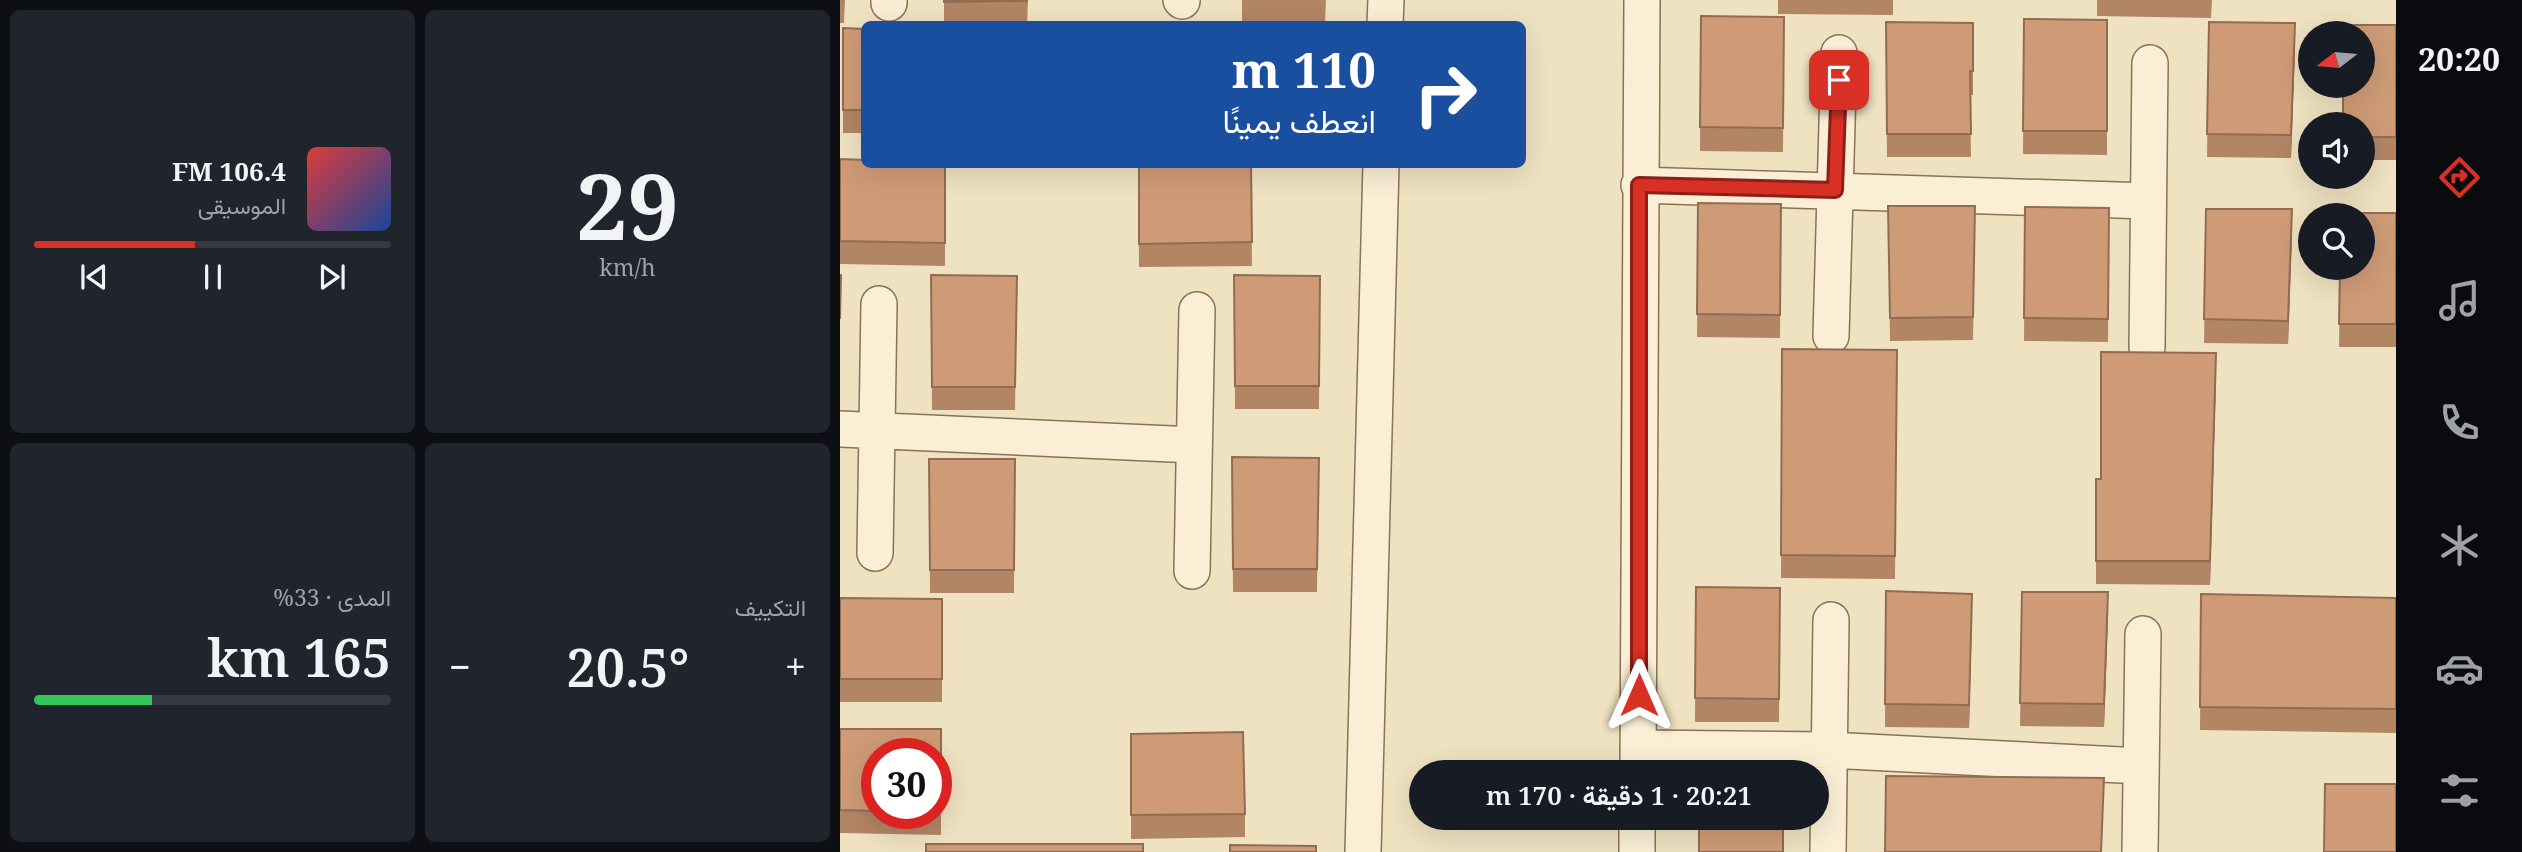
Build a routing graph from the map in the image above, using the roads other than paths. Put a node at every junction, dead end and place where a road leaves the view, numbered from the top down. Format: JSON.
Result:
{"nodes":[{"id":1,"x":1385,"y":0,"type":"edge"},
{"id":2,"x":1642,"y":0,"type":"edge"},
{"id":3,"x":1385,"y":21,"type":"edge"},
{"id":4,"x":1839,"y":52,"type":"dead end"},
{"id":5,"x":2150,"y":63,"type":"dead end"},
{"id":6,"x":1381,"y":168,"type":"edge"},
{"id":7,"x":1639,"y":185,"type":"junction"},
{"id":8,"x":1835,"y":190,"type":"junction"},
{"id":9,"x":2148,"y":201,"type":"junction"},
{"id":10,"x":879,"y":304,"type":"dead end"},
{"id":11,"x":1197,"y":310,"type":"dead end"},
{"id":12,"x":1831,"y":336,"type":"dead end"},
{"id":13,"x":2147,"y":346,"type":"dead end"},
{"id":14,"x":840,"y":429,"type":"edge"},
{"id":15,"x":877,"y":431,"type":"junction"},
{"id":16,"x":1194,"y":445,"type":"junction"},
{"id":17,"x":875,"y":554,"type":"dead end"},
{"id":18,"x":1192,"y":571,"type":"dead end"},
{"id":19,"x":1831,"y":620,"type":"dead end"},
{"id":20,"x":2143,"y":634,"type":"dead end"},
{"id":21,"x":1829,"y":750,"type":"junction"},
{"id":22,"x":1639,"y":760,"type":"edge"},
{"id":23,"x":2141,"y":766,"type":"junction"},
{"id":24,"x":1637,"y":830,"type":"edge"},
{"id":25,"x":1363,"y":852,"type":"edge"},
{"id":26,"x":1637,"y":852,"type":"edge"},
{"id":27,"x":1828,"y":852,"type":"edge"},
{"id":28,"x":2140,"y":852,"type":"edge"}],
"edges":[{"from":1,"to":3,"type":"street"},
{"from":2,"to":7,"type":"street"},
{"from":4,"to":8,"type":"street"},
{"from":5,"to":9,"type":"street"},
{"from":6,"to":25,"type":"street"},
{"from":7,"to":8,"type":"street"},
{"from":7,"to":22,"type":"street"},
{"from":8,"to":9,"type":"street"},
{"from":8,"to":12,"type":"street"},
{"from":9,"to":13,"type":"street"},
{"from":10,"to":15,"type":"street"},
{"from":11,"to":16,"type":"street"},
{"from":14,"to":15,"type":"street"},
{"from":15,"to":16,"type":"street"},
{"from":15,"to":17,"type":"street"},
{"from":16,"to":18,"type":"street"},
{"from":19,"to":21,"type":"street"},
{"from":20,"to":23,"type":"street"},
{"from":21,"to":22,"type":"street"},
{"from":21,"to":23,"type":"street"},
{"from":21,"to":27,"type":"street"},
{"from":23,"to":28,"type":"street"},
{"from":24,"to":26,"type":"street"}]}
